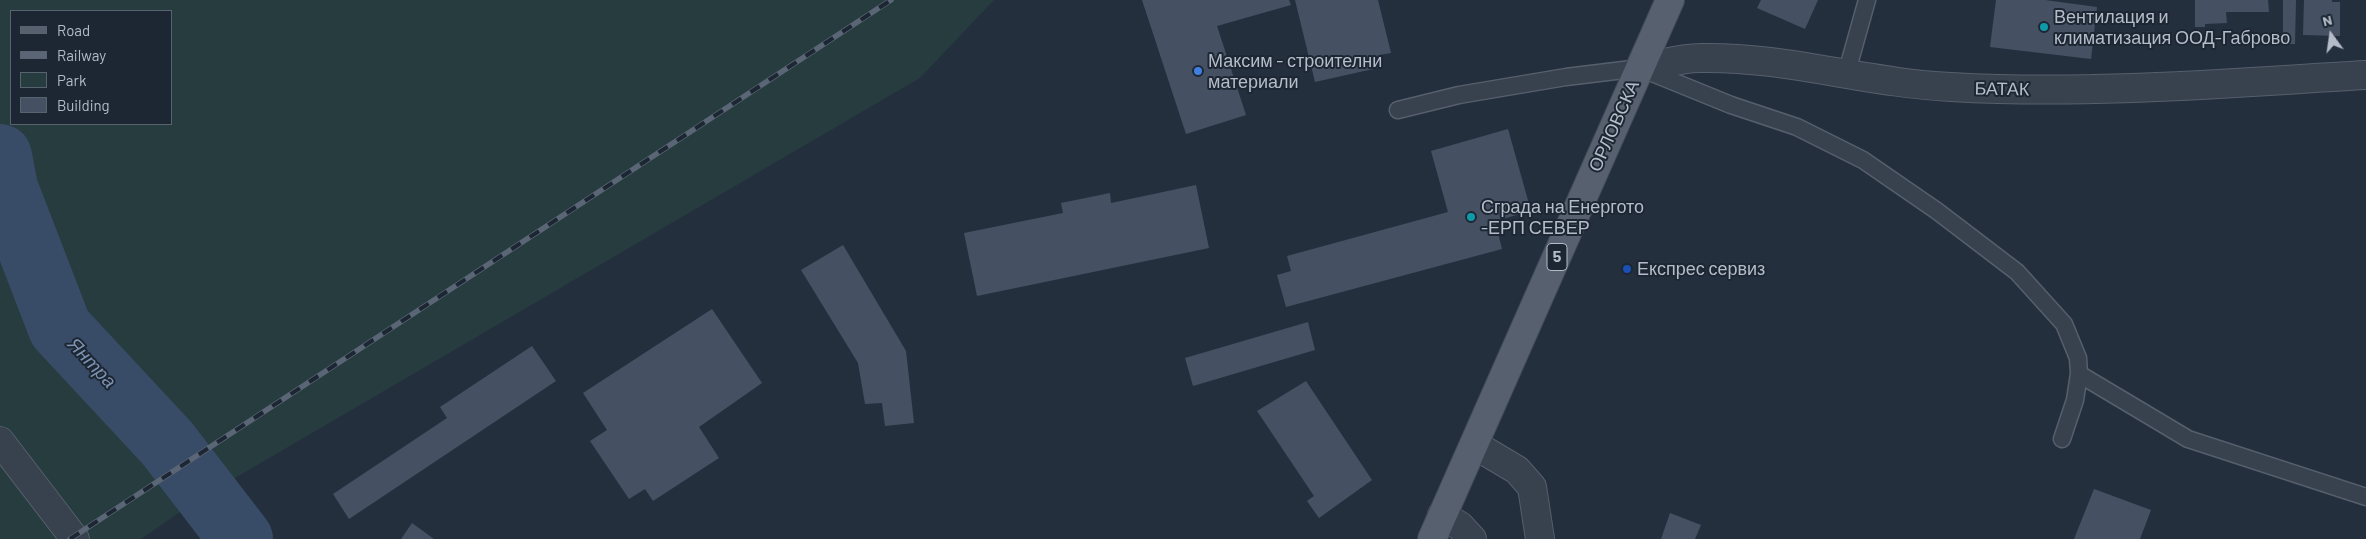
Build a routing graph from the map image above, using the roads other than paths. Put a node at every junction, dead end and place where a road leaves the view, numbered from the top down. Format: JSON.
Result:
{"nodes":[{"id":1,"x":1670,"y":0,"type":"edge"},
{"id":2,"x":1867,"y":0,"type":"edge"},
{"id":3,"x":1640,"y":68,"type":"junction"},
{"id":4,"x":2366,"y":74,"type":"edge"},
{"id":5,"x":1846,"y":75,"type":"junction"},
{"id":6,"x":1398,"y":110,"type":"dead end"},
{"id":7,"x":2079,"y":374,"type":"junction"},
{"id":8,"x":2062,"y":438,"type":"dead end"},
{"id":9,"x":0,"y":441,"type":"edge"},
{"id":10,"x":1475,"y":446,"type":"junction"},
{"id":11,"x":2366,"y":497,"type":"edge"},
{"id":12,"x":1437,"y":527,"type":"edge"},
{"id":13,"x":76,"y":539,"type":"edge"},
{"id":14,"x":1472,"y":539,"type":"edge"},
{"id":15,"x":1540,"y":539,"type":"edge"}],
"edges":[{"from":1,"to":3,"type":"main road","name":"ОРЛОВСКА","number":"5"},
{"from":2,"to":5,"type":"lane"},
{"from":3,"to":5,"type":"street","name":"БАТАК"},
{"from":3,"to":6,"type":"lane"},
{"from":3,"to":7,"type":"lane"},
{"from":3,"to":10,"type":"main road","name":"ОРЛОВСКА","number":"5"},
{"from":4,"to":5,"type":"street","name":"БАТАК"},
{"from":7,"to":8,"type":"lane"},
{"from":7,"to":11,"type":"lane"},
{"from":9,"to":13,"type":"street"},
{"from":10,"to":12,"type":"main road","name":"ОРЛОВСКА","number":"5"},
{"from":10,"to":15,"type":"street"},
{"from":12,"to":14,"type":"street","name":"ОРЛОВСКА"}]}
